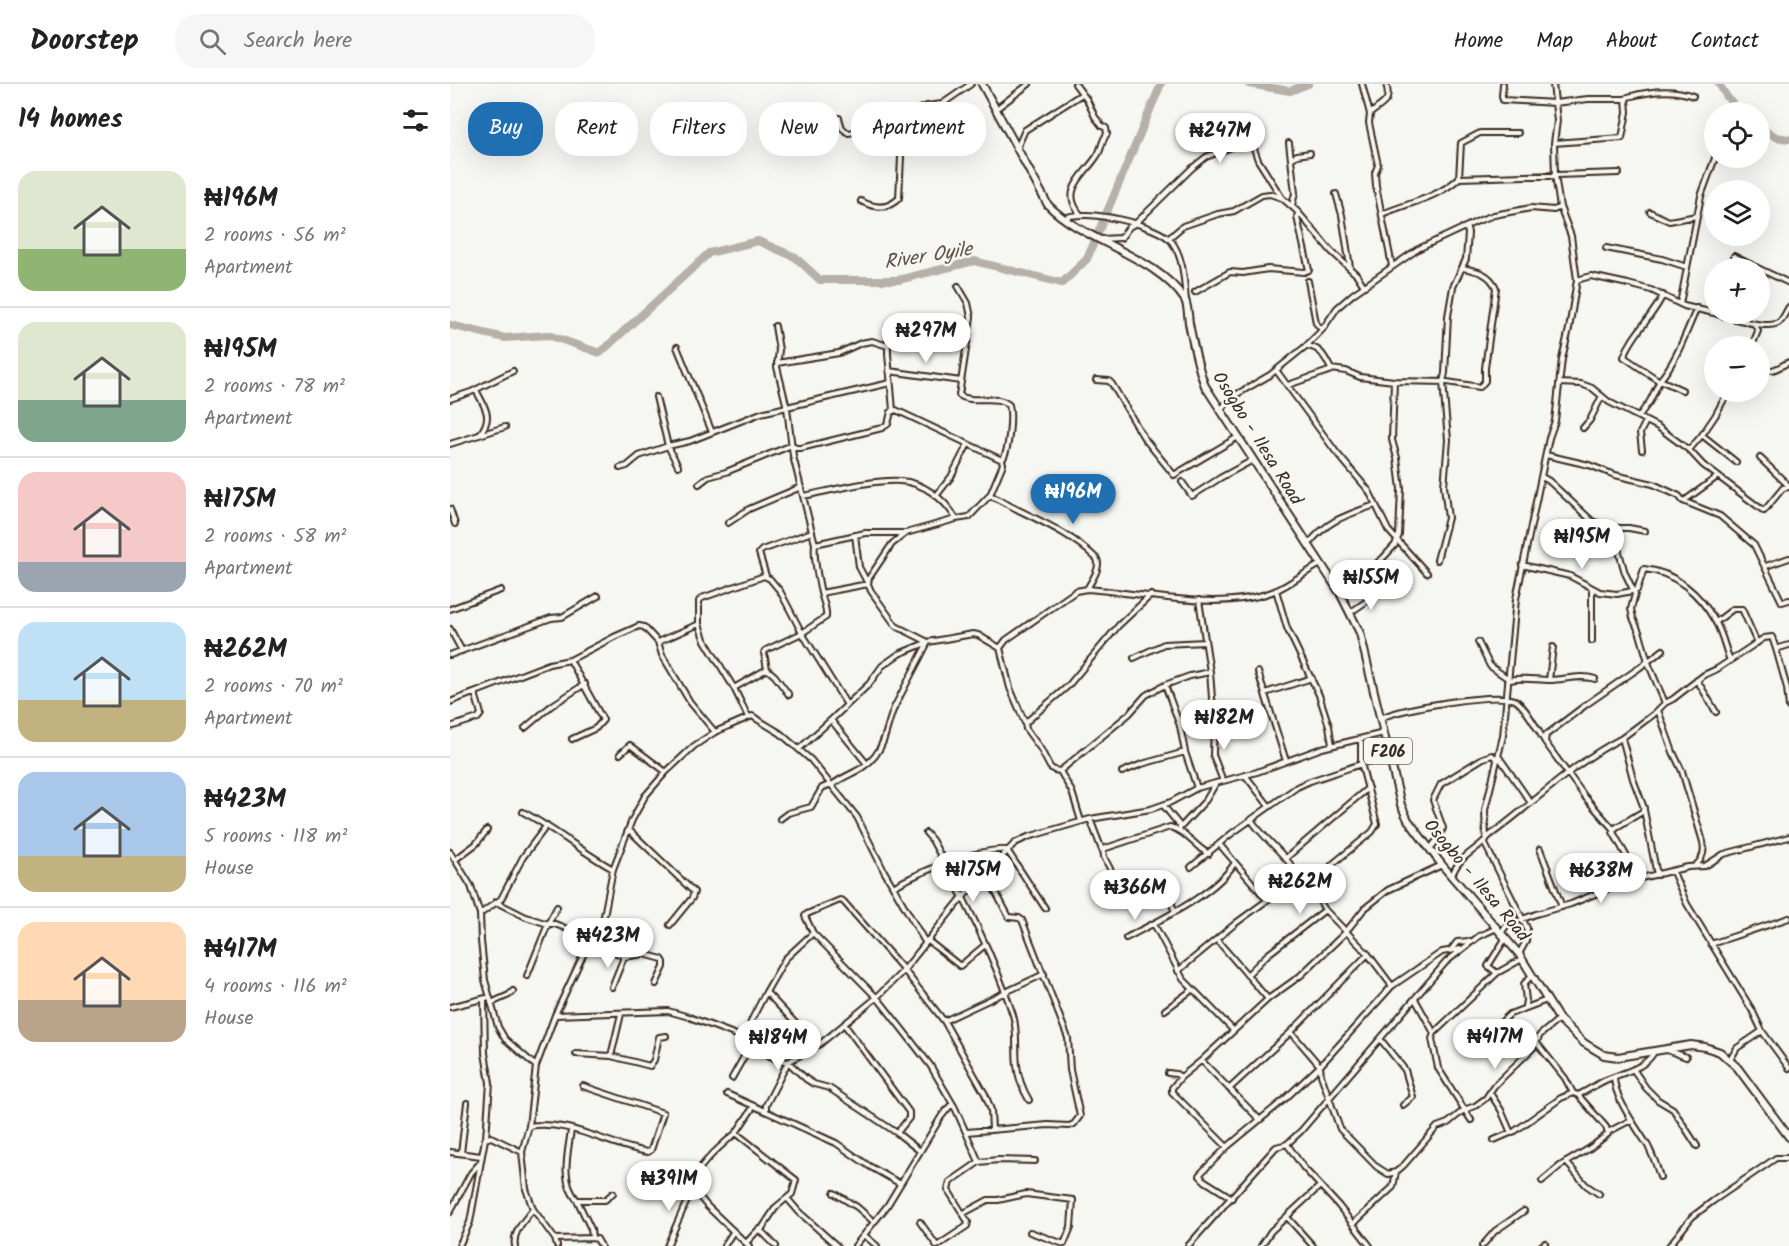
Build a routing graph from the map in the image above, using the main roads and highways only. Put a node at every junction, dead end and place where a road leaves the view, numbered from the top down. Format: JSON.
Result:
{"nodes":[{"id":1,"x":982,"y":84,"type":"edge"},
{"id":2,"x":1789,"y":1137,"type":"edge"}],
"edges":[{"from":1,"to":2,"type":"main road","name":"Osogbo - Ilesa Road","number":"F206"}]}
